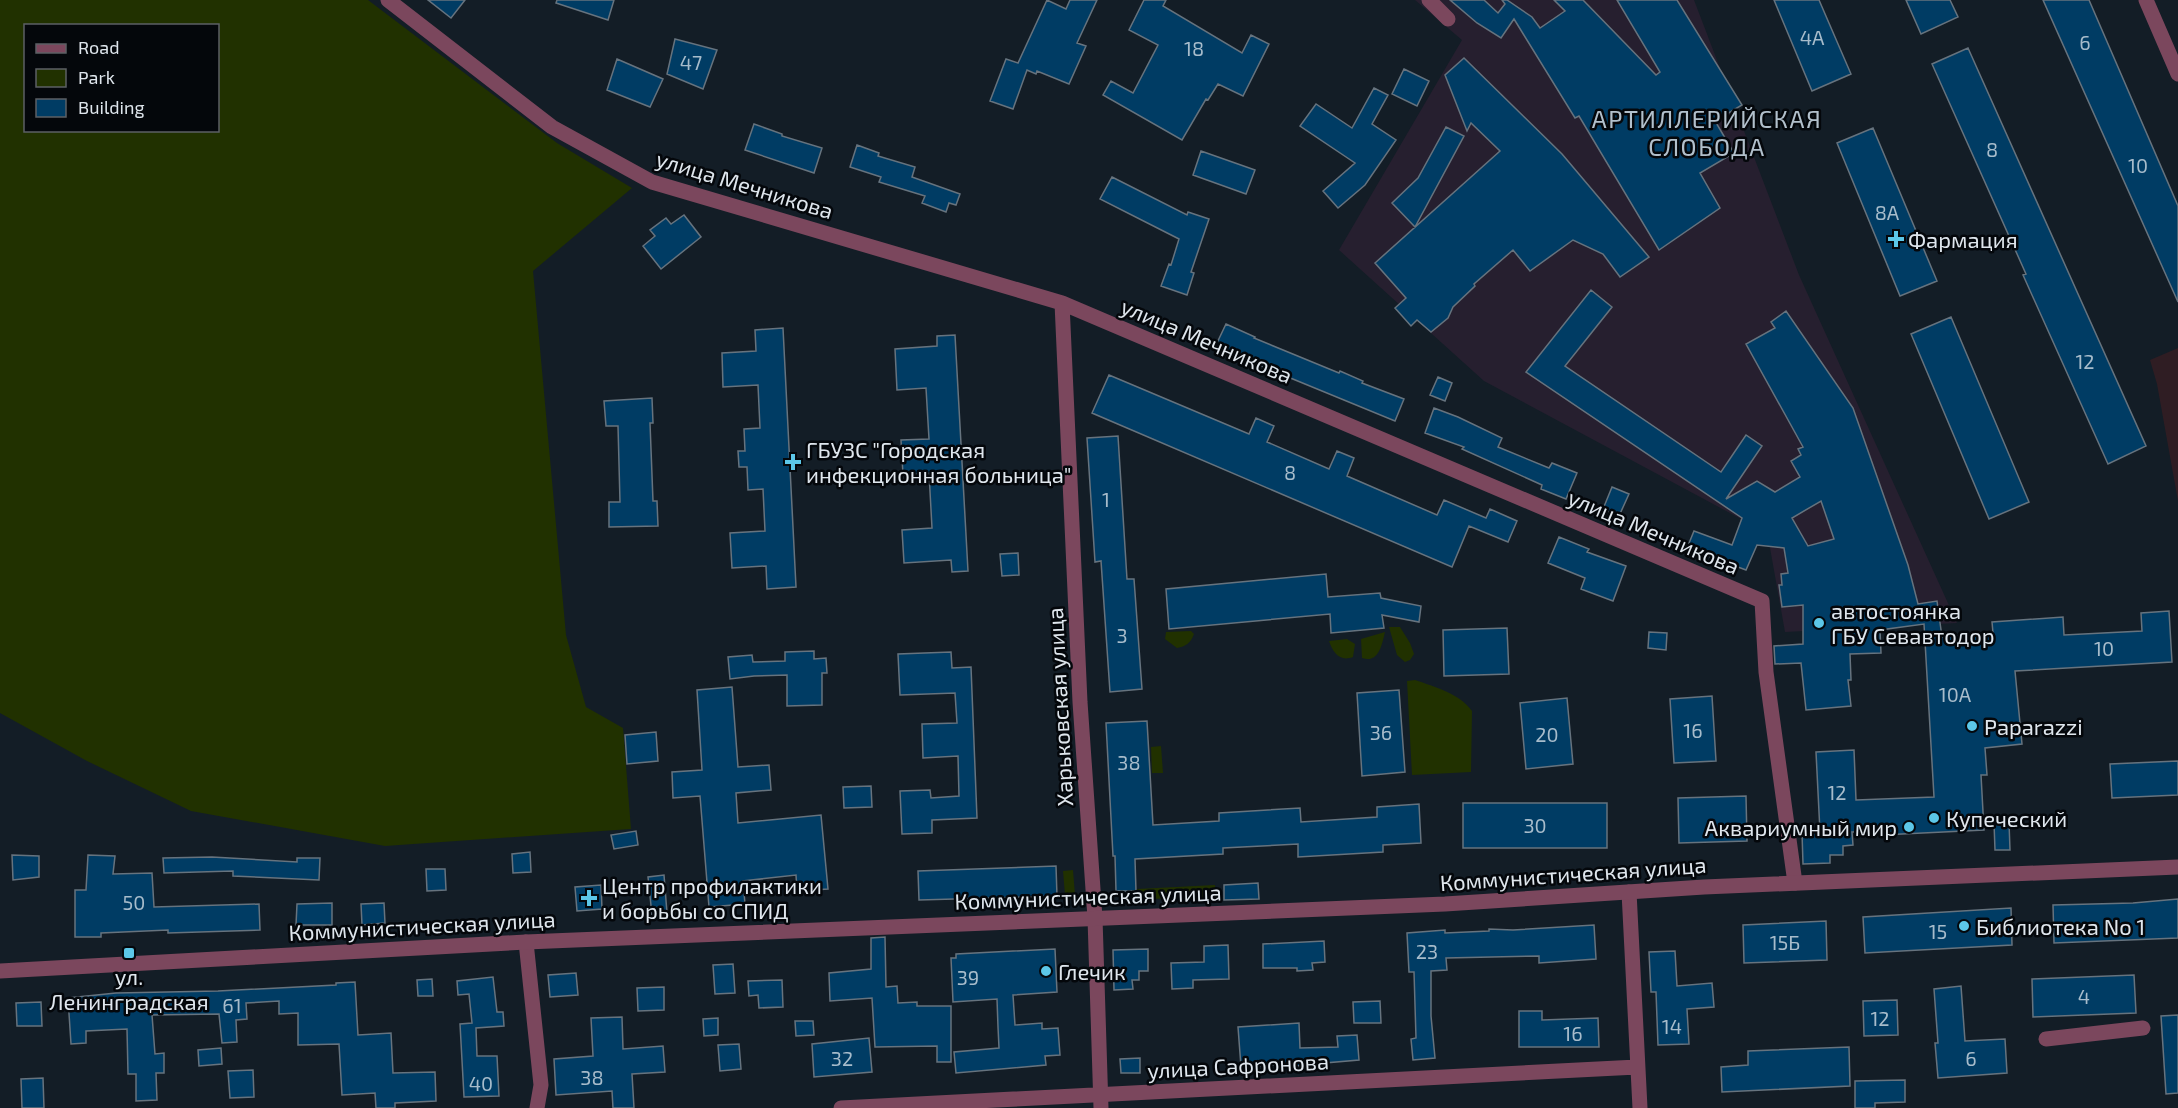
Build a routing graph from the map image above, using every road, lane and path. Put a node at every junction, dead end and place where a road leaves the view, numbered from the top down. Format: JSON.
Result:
{"nodes":[{"id":1,"x":388,"y":0,"type":"edge"},
{"id":2,"x":1429,"y":0,"type":"edge"},
{"id":3,"x":2146,"y":0,"type":"edge"},
{"id":4,"x":1448,"y":19,"type":"dead end"},
{"id":5,"x":2177,"y":71,"type":"edge"},
{"id":6,"x":1062,"y":303,"type":"junction"},
{"id":7,"x":2178,"y":867,"type":"edge"},
{"id":8,"x":1795,"y":883,"type":"junction"},
{"id":9,"x":1629,"y":892,"type":"junction"},
{"id":10,"x":1095,"y":918,"type":"junction"},
{"id":11,"x":526,"y":942,"type":"junction"},
{"id":12,"x":0,"y":971,"type":"edge"},
{"id":13,"x":2143,"y":1028,"type":"dead end"},
{"id":14,"x":2046,"y":1039,"type":"dead end"},
{"id":15,"x":1637,"y":1067,"type":"junction"},
{"id":16,"x":1101,"y":1102,"type":"edge"},
{"id":17,"x":537,"y":1108,"type":"edge"},
{"id":18,"x":842,"y":1108,"type":"edge"},
{"id":19,"x":1640,"y":1108,"type":"edge"}],
"edges":[{"from":1,"to":6,"type":"street","name":"улица Мечникова"},
{"from":2,"to":4,"type":"street"},
{"from":3,"to":5,"type":"street"},
{"from":6,"to":8,"type":"street","name":"улица Мечникова"},
{"from":6,"to":10,"type":"street","name":"Харьковская улица"},
{"from":7,"to":8,"type":"street","name":"Коммунистическая улица"},
{"from":8,"to":9,"type":"street","name":"Коммунистическая улица"},
{"from":9,"to":10,"type":"street","name":"Коммунистическая улица"},
{"from":9,"to":15,"type":"street"},
{"from":10,"to":11,"type":"street","name":"Коммунистическая улица"},
{"from":10,"to":16,"type":"street","name":"Харьковская улица"},
{"from":11,"to":12,"type":"street","name":"Коммунистическая улица"},
{"from":11,"to":17,"type":"street"},
{"from":13,"to":14,"type":"street"},
{"from":15,"to":16,"type":"street","name":"улица Сафронова"},
{"from":15,"to":19,"type":"street"},
{"from":16,"to":18,"type":"street","name":"улица Сафронова"}]}
